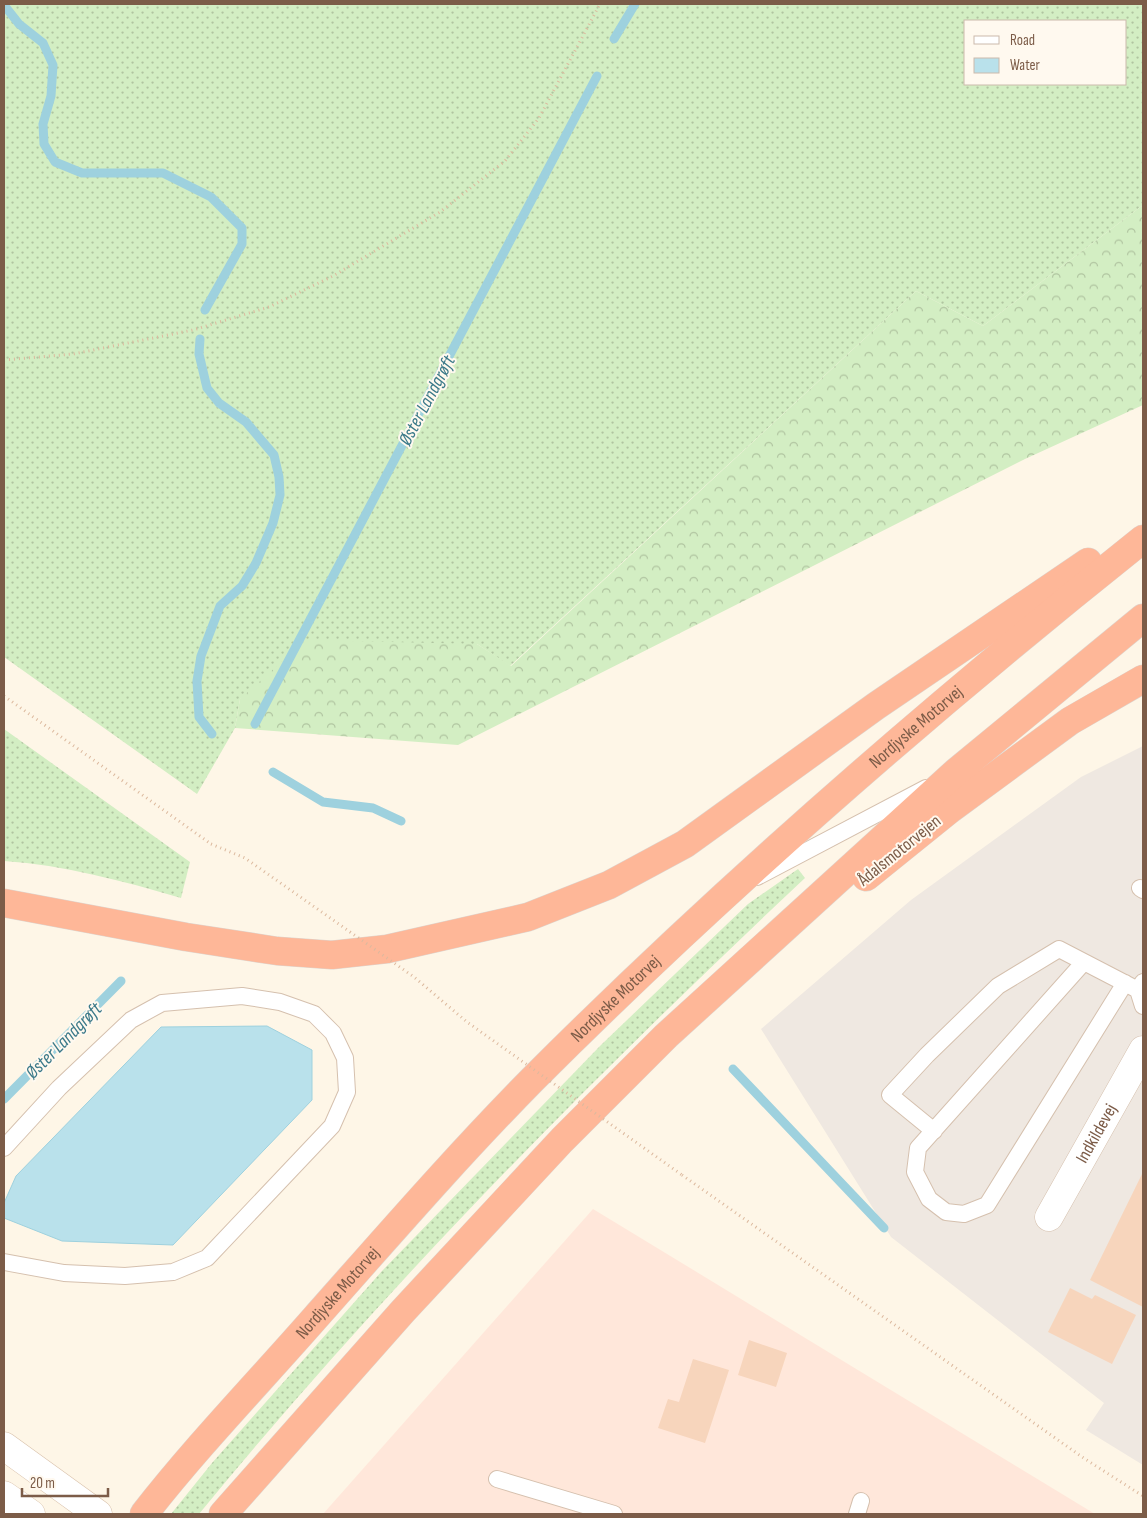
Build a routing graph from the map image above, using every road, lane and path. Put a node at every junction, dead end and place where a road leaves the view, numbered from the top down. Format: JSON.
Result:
{"nodes":[{"id":1,"x":600,"y":4,"type":"edge"},
{"id":2,"x":4,"y":360,"type":"edge"},
{"id":3,"x":1143,"y":525,"type":"edge"},
{"id":4,"x":1143,"y":539,"type":"edge"},
{"id":5,"x":1143,"y":618,"type":"edge"},
{"id":6,"x":1143,"y":679,"type":"edge"},
{"id":7,"x":4,"y":696,"type":"edge"},
{"id":8,"x":956,"y":772,"type":"junction"},
{"id":9,"x":731,"y":891,"type":"junction"},
{"id":10,"x":4,"y":904,"type":"edge"},
{"id":11,"x":1084,"y":962,"type":"junction"},
{"id":12,"x":1136,"y":985,"type":"edge"},
{"id":13,"x":1143,"y":1006,"type":"edge"},
{"id":14,"x":666,"y":1036,"type":"junction"},
{"id":15,"x":1143,"y":1050,"type":"edge"},
{"id":16,"x":934,"y":1131,"type":"junction"},
{"id":17,"x":4,"y":1148,"type":"edge"},
{"id":18,"x":1049,"y":1217,"type":"dead end"},
{"id":19,"x":4,"y":1262,"type":"edge"},
{"id":20,"x":13,"y":1453,"type":"edge"},
{"id":21,"x":497,"y":1479,"type":"dead end"},
{"id":22,"x":4,"y":1495,"type":"edge"},
{"id":23,"x":1143,"y":1496,"type":"edge"},
{"id":24,"x":31,"y":1514,"type":"edge"},
{"id":25,"x":98,"y":1514,"type":"edge"},
{"id":26,"x":144,"y":1514,"type":"edge"},
{"id":27,"x":223,"y":1514,"type":"edge"},
{"id":28,"x":614,"y":1514,"type":"edge"}],
"edges":[{"from":1,"to":2,"type":"path"},
{"from":3,"to":10,"type":"highway"},
{"from":4,"to":9,"type":"highway","name":"Nordjyske Motorvej"},
{"from":5,"to":8,"type":"highway"},
{"from":6,"to":14,"type":"highway","name":"Ådalsmotorvejen"},
{"from":7,"to":23,"type":"path","bridge":true},
{"from":8,"to":9,"type":"lane"},
{"from":8,"to":14,"type":"highway"},
{"from":9,"to":26,"type":"highway","name":"Nordjyske Motorvej"},
{"from":11,"to":12,"type":"lane"},
{"from":11,"to":16,"type":"lane"},
{"from":11,"to":16,"type":"lane"},
{"from":12,"to":13,"type":"lane"},
{"from":12,"to":16,"type":"lane"},
{"from":14,"to":27,"type":"highway"},
{"from":15,"to":18,"type":"street","name":"Indkildevej"},
{"from":17,"to":19,"type":"lane"},
{"from":20,"to":25,"type":"street"},
{"from":21,"to":28,"type":"lane"},
{"from":22,"to":24,"type":"street"}]}
